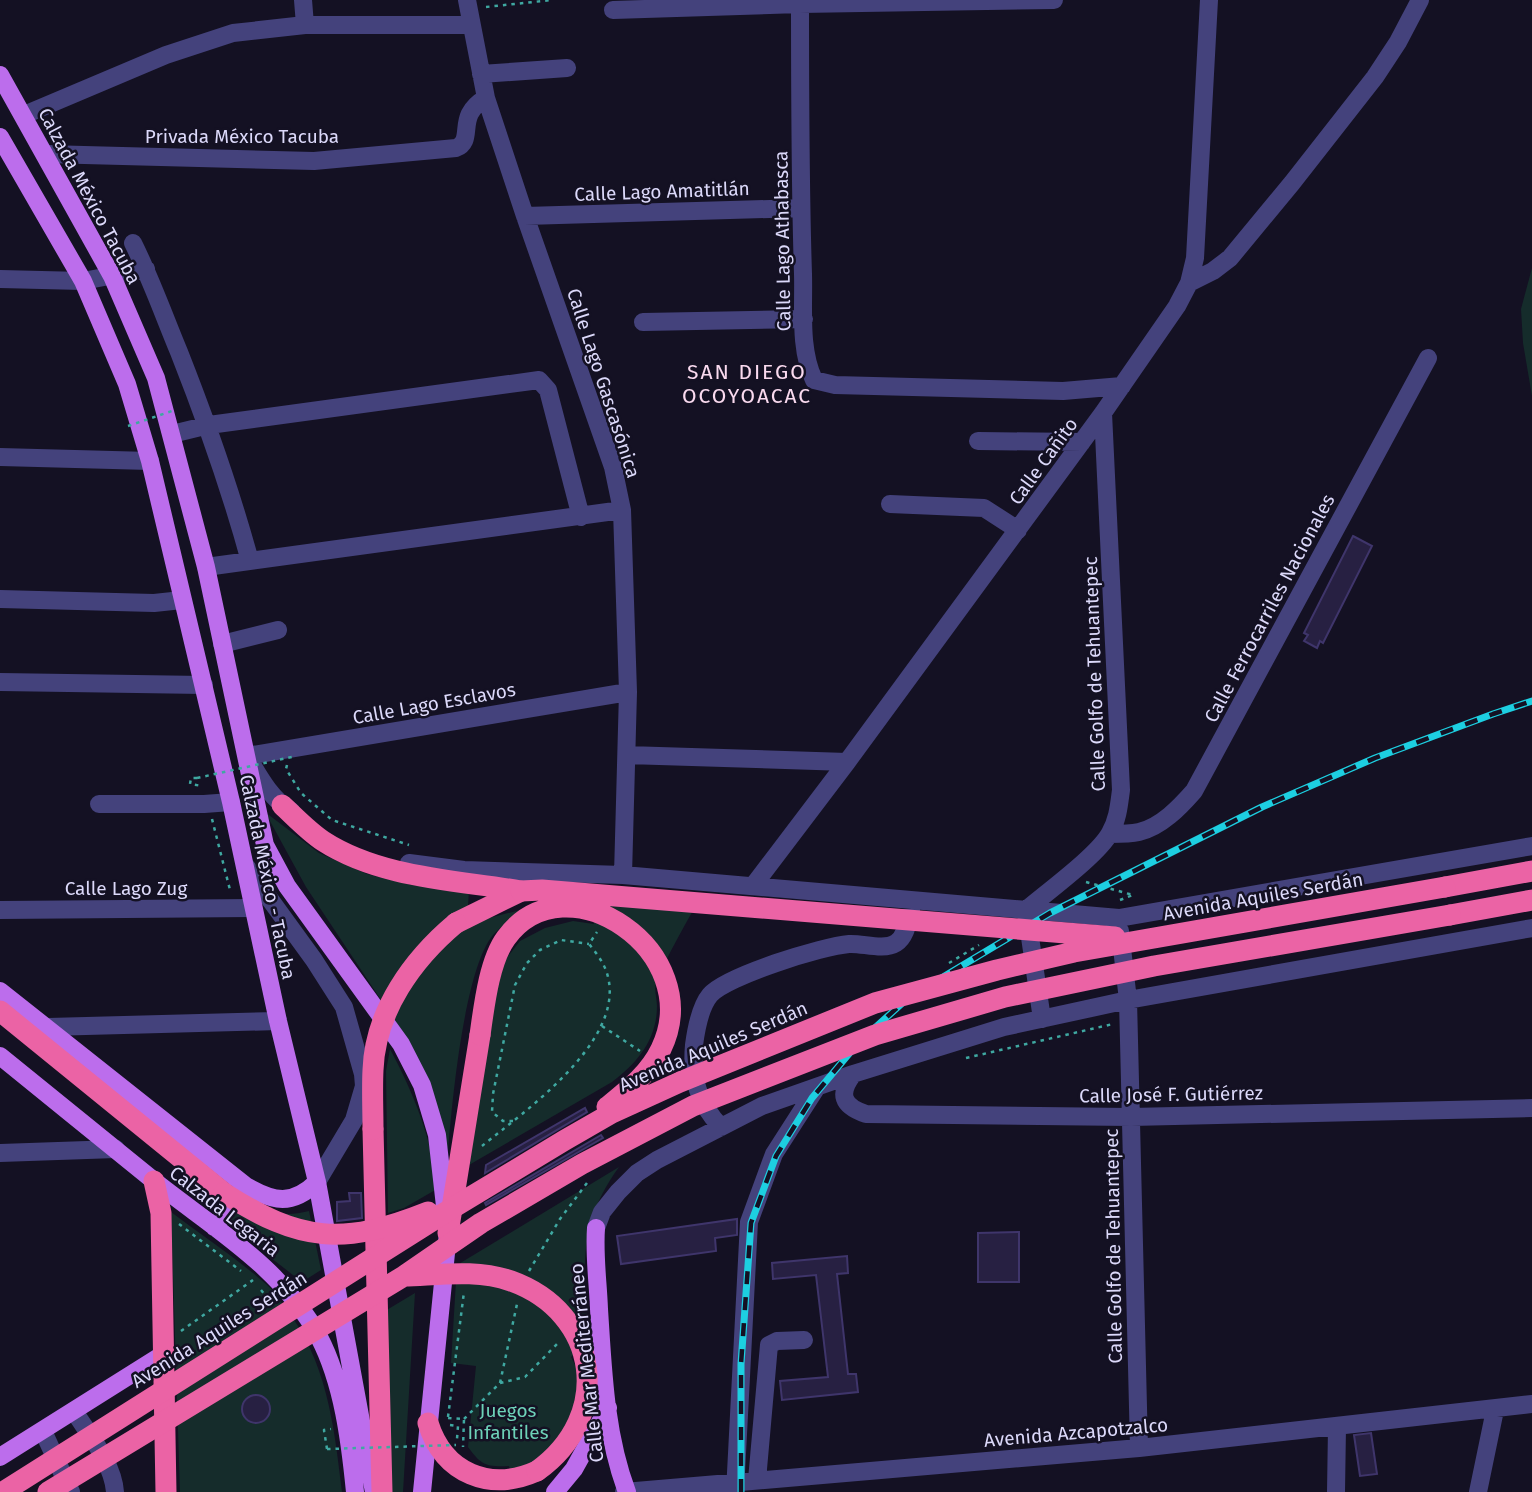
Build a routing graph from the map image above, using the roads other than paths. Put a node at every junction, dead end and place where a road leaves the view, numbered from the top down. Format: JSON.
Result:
{"nodes":[{"id":1,"x":303,"y":0,"type":"edge"},
{"id":2,"x":1054,"y":0,"type":"edge"},
{"id":3,"x":1209,"y":0,"type":"edge"},
{"id":4,"x":1420,"y":0,"type":"edge"},
{"id":5,"x":800,"y":2,"type":"edge"},
{"id":6,"x":614,"y":10,"type":"dead end"},
{"id":7,"x":469,"y":11,"type":"edge"},
{"id":8,"x":305,"y":25,"type":"junction"},
{"id":9,"x":567,"y":68,"type":"dead end"},
{"id":10,"x":481,"y":74,"type":"junction"},
{"id":11,"x":0,"y":75,"type":"edge"},
{"id":12,"x":486,"y":98,"type":"junction"},
{"id":13,"x":24,"y":115,"type":"junction"},
{"id":14,"x":0,"y":136,"type":"edge"},
{"id":15,"x":46,"y":154,"type":"junction"},
{"id":16,"x":800,"y":208,"type":"junction"},
{"id":17,"x":525,"y":216,"type":"junction"},
{"id":18,"x":133,"y":243,"type":"dead end"},
{"id":19,"x":146,"y":269,"type":"junction"},
{"id":20,"x":112,"y":276,"type":"junction"},
{"id":21,"x":0,"y":279,"type":"edge"},
{"id":22,"x":83,"y":281,"type":"junction"},
{"id":23,"x":1189,"y":284,"type":"junction"},
{"id":24,"x":804,"y":319,"type":"junction"},
{"id":25,"x":643,"y":322,"type":"dead end"},
{"id":26,"x":139,"y":339,"type":"joint"},
{"id":27,"x":1428,"y":358,"type":"dead end"},
{"id":28,"x":1122,"y":386,"type":"junction"},
{"id":29,"x":1104,"y":413,"type":"junction"},
{"id":30,"x":209,"y":425,"type":"junction"},
{"id":31,"x":172,"y":434,"type":"junction"},
{"id":32,"x":978,"y":441,"type":"dead end"},
{"id":33,"x":1082,"y":442,"type":"junction"},
{"id":34,"x":0,"y":457,"type":"edge"},
{"id":35,"x":150,"y":461,"type":"junction"},
{"id":36,"x":890,"y":504,"type":"dead end"},
{"id":37,"x":622,"y":510,"type":"junction"},
{"id":38,"x":581,"y":517,"type":"junction"},
{"id":39,"x":1018,"y":530,"type":"junction"},
{"id":40,"x":250,"y":561,"type":"junction"},
{"id":41,"x":205,"y":567,"type":"junction"},
{"id":42,"x":0,"y":599,"type":"edge"},
{"id":43,"x":182,"y":600,"type":"junction"},
{"id":44,"x":278,"y":630,"type":"dead end"},
{"id":45,"x":222,"y":644,"type":"junction"},
{"id":46,"x":0,"y":682,"type":"edge"},
{"id":47,"x":204,"y":685,"type":"junction"},
{"id":48,"x":628,"y":692,"type":"junction"},
{"id":49,"x":626,"y":755,"type":"junction"},
{"id":50,"x":247,"y":756,"type":"junction"},
{"id":51,"x":847,"y":762,"type":"junction"},
{"id":52,"x":231,"y":802,"type":"junction"},
{"id":53,"x":99,"y":804,"type":"dead end"},
{"id":54,"x":282,"y":805,"type":"junction"},
{"id":55,"x":1110,"y":834,"type":"junction"},
{"id":56,"x":1532,"y":846,"type":"edge"},
{"id":57,"x":245,"y":865,"type":"junction"},
{"id":58,"x":1532,"y":871,"type":"edge"},
{"id":59,"x":623,"y":876,"type":"junction"},
{"id":60,"x":753,"y":886,"type":"junction"},
{"id":61,"x":521,"y":891,"type":"junction"},
{"id":62,"x":914,"y":900,"type":"junction"},
{"id":63,"x":1532,"y":900,"type":"edge"},
{"id":64,"x":253,"y":908,"type":"junction"},
{"id":65,"x":1118,"y":909,"type":"junction"},
{"id":66,"x":0,"y":910,"type":"edge"},
{"id":67,"x":1026,"y":910,"type":"junction"},
{"id":68,"x":1532,"y":928,"type":"edge"},
{"id":69,"x":1149,"y":940,"type":"junction"},
{"id":70,"x":0,"y":991,"type":"edge"},
{"id":71,"x":1128,"y":1000,"type":"junction"},
{"id":72,"x":0,"y":1011,"type":"edge"},
{"id":73,"x":1042,"y":1019,"type":"junction"},
{"id":74,"x":278,"y":1021,"type":"junction"},
{"id":75,"x":48,"y":1027,"type":"junction"},
{"id":76,"x":0,"y":1056,"type":"edge"},
{"id":77,"x":853,"y":1074,"type":"junction"},
{"id":78,"x":817,"y":1087,"type":"junction"},
{"id":79,"x":1532,"y":1108,"type":"edge"},
{"id":80,"x":1131,"y":1117,"type":"junction"},
{"id":81,"x":721,"y":1127,"type":"junction"},
{"id":82,"x":565,"y":1140,"type":"junction"},
{"id":83,"x":116,"y":1149,"type":"junction"},
{"id":84,"x":0,"y":1153,"type":"edge"},
{"id":85,"x":154,"y":1181,"type":"junction"},
{"id":86,"x":317,"y":1182,"type":"junction"},
{"id":87,"x":246,"y":1186,"type":"junction"},
{"id":88,"x":476,"y":1194,"type":"junction"},
{"id":89,"x":214,"y":1227,"type":"junction"},
{"id":90,"x":596,"y":1228,"type":"joint"},
{"id":91,"x":448,"y":1233,"type":"junction"},
{"id":92,"x":404,"y":1276,"type":"junction"},
{"id":93,"x":804,"y":1340,"type":"dead end"},
{"id":94,"x":162,"y":1355,"type":"junction"},
{"id":95,"x":1532,"y":1389,"type":"edge"},
{"id":96,"x":1532,"y":1405,"type":"edge"},
{"id":97,"x":608,"y":1408,"type":"junction"},
{"id":98,"x":1494,"y":1410,"type":"junction"},
{"id":99,"x":74,"y":1411,"type":"junction"},
{"id":100,"x":438,"y":1420,"type":"junction"},
{"id":101,"x":1337,"y":1427,"type":"junction"},
{"id":102,"x":43,"y":1431,"type":"junction"},
{"id":103,"x":1139,"y":1448,"type":"junction"},
{"id":104,"x":0,"y":1457,"type":"edge"},
{"id":105,"x":757,"y":1480,"type":"junction"},
{"id":106,"x":735,"y":1487,"type":"edge"},
{"id":107,"x":61,"y":1489,"type":"edge"},
{"id":108,"x":3,"y":1492,"type":"edge"},
{"id":109,"x":115,"y":1492,"type":"edge"},
{"id":110,"x":166,"y":1492,"type":"edge"},
{"id":111,"x":355,"y":1492,"type":"edge"},
{"id":112,"x":374,"y":1492,"type":"edge"},
{"id":113,"x":382,"y":1492,"type":"edge"},
{"id":114,"x":422,"y":1492,"type":"edge"},
{"id":115,"x":555,"y":1492,"type":"edge"},
{"id":116,"x":626,"y":1492,"type":"edge"},
{"id":117,"x":1336,"y":1492,"type":"edge"},
{"id":118,"x":1478,"y":1492,"type":"edge"}],
"edges":[{"from":1,"to":8,"type":"street"},
{"from":2,"to":5,"type":"street"},
{"from":3,"to":23,"type":"street","name":"Calle Cañito"},
{"from":4,"to":23,"type":"street"},
{"from":5,"to":6,"type":"street"},
{"from":5,"to":16,"type":"street","name":"Calle Lago Athabasca"},
{"from":7,"to":8,"type":"street"},
{"from":7,"to":10,"type":"street","name":"Calle Lago Gascasónica"},
{"from":8,"to":13,"type":"street"},
{"from":9,"to":10,"type":"street"},
{"from":10,"to":12,"type":"street","name":"Calle Lago Gascasónica"},
{"from":11,"to":13,"type":"main road","name":"Calzada México Tacuba"},
{"from":12,"to":15,"type":"street","name":"Privada México Tacuba"},
{"from":12,"to":17,"type":"street","name":"Calle Lago Gascasónica"},
{"from":13,"to":15,"type":"main road","name":"Calzada México Tacuba"},
{"from":14,"to":22,"type":"main road"},
{"from":15,"to":20,"type":"main road","name":"Calzada México Tacuba"},
{"from":16,"to":17,"type":"street","name":"Calle Lago Amatitlán"},
{"from":16,"to":24,"type":"street","name":"Calle Lago Athabasca"},
{"from":17,"to":37,"type":"street","name":"Calle Lago Gascasónica"},
{"from":18,"to":19,"type":"street"},
{"from":19,"to":20,"type":"street"},
{"from":19,"to":30,"type":"street"},
{"from":20,"to":22,"type":"street"},
{"from":20,"to":26,"type":"main road","name":"Calzada México Tacuba"},
{"from":21,"to":22,"type":"street"},
{"from":22,"to":35,"type":"main road","name":"Calzada México - Tacuba"},
{"from":23,"to":28,"type":"street","name":"Calle Cañito"},
{"from":24,"to":25,"type":"street"},
{"from":24,"to":28,"type":"street","name":"Calle Lago Athabasca"},
{"from":26,"to":31,"type":"main road","name":"Calzada México - Tacuba"},
{"from":27,"to":55,"type":"street","name":"Calle Ferrocarriles Nacionales"},
{"from":28,"to":29,"type":"street","name":"Calle Cañito"},
{"from":29,"to":33,"type":"street","name":"Calle Cañito"},
{"from":29,"to":55,"type":"street","name":"Calle Golfo de Tehuantepec"},
{"from":30,"to":31,"type":"street"},
{"from":30,"to":38,"type":"street"},
{"from":30,"to":40,"type":"street"},
{"from":31,"to":41,"type":"main road","name":"Calzada México - Tacuba"},
{"from":32,"to":33,"type":"street"},
{"from":33,"to":39,"type":"street","name":"Calle Cañito"},
{"from":34,"to":35,"type":"street"},
{"from":35,"to":43,"type":"main road","name":"Calzada México - Tacuba"},
{"from":36,"to":39,"type":"street"},
{"from":37,"to":38,"type":"street"},
{"from":37,"to":48,"type":"street","name":"Calle Lago Gascasónica"},
{"from":38,"to":40,"type":"street"},
{"from":39,"to":51,"type":"street","name":"Calle Cañito"},
{"from":40,"to":41,"type":"street"},
{"from":41,"to":45,"type":"main road","name":"Calzada México - Tacuba"},
{"from":42,"to":43,"type":"street"},
{"from":43,"to":47,"type":"main road","name":"Calzada México - Tacuba"},
{"from":44,"to":45,"type":"street"},
{"from":45,"to":50,"type":"main road","name":"Calzada México - Tacuba"},
{"from":46,"to":47,"type":"street"},
{"from":47,"to":52,"type":"main road","name":"Calzada México - Tacuba"},
{"from":48,"to":49,"type":"street","name":"Calle Lago Gascasónica"},
{"from":48,"to":50,"type":"street","name":"Calle Lago Esclavos"},
{"from":49,"to":51,"type":"street"},
{"from":49,"to":59,"type":"street","name":"Calle Lago Gascasónica"},
{"from":50,"to":54,"type":"street","name":"Avenida Aquiles Serdán"},
{"from":50,"to":91,"type":"main road","name":"Calzada México - Tacuba"},
{"from":51,"to":60,"type":"street","name":"Calle Cañito"},
{"from":52,"to":53,"type":"street"},
{"from":52,"to":57,"type":"main road","name":"Calzada México - Tacuba"},
{"from":54,"to":59,"type":"street","name":"Avenida Aquiles Serdán"},
{"from":54,"to":61,"type":"highway"},
{"from":55,"to":67,"type":"street","name":"Calle Golfo de Tehuantepec"},
{"from":56,"to":65,"type":"street","name":"Avenida Aquiles Serdán"},
{"from":57,"to":64,"type":"main road","name":"Calzada México - Tacuba"},
{"from":57,"to":86,"type":"street"},
{"from":58,"to":69,"type":"highway","name":"Avenida Aquiles Serdán","bridge":true},
{"from":59,"to":60,"type":"street","name":"Avenida Aquiles Serdán"},
{"from":60,"to":62,"type":"street","name":"Avenida Aquiles Serdán"},
{"from":61,"to":69,"type":"highway","bridge":true},
{"from":61,"to":113,"type":"highway","bridge":true},
{"from":62,"to":67,"type":"street","name":"Avenida Aquiles Serdán"},
{"from":62,"to":81,"type":"street"},
{"from":63,"to":92,"type":"highway","bridge":true},
{"from":64,"to":66,"type":"street","name":"Calle Lago Zug"},
{"from":64,"to":74,"type":"main road","name":"Calzada México - Tacuba"},
{"from":65,"to":67,"type":"street","name":"Avenida Aquiles Serdán"},
{"from":65,"to":71,"type":"street","name":"Calle Golfo de Tehuantepec"},
{"from":67,"to":73,"type":"street"},
{"from":68,"to":71,"type":"street"},
{"from":69,"to":82,"type":"highway","name":"Avenida Aquiles Serdán","bridge":true},
{"from":70,"to":75,"type":"main road","name":"Calzada Legaria"},
{"from":71,"to":73,"type":"street"},
{"from":71,"to":80,"type":"street","name":"Calle Golfo de Tehuantepec"},
{"from":72,"to":88,"type":"highway","bridge":true},
{"from":73,"to":77,"type":"street"},
{"from":74,"to":75,"type":"street"},
{"from":74,"to":86,"type":"main road","name":"Calzada México - Tacuba"},
{"from":75,"to":87,"type":"main road","name":"Calzada Legaria"},
{"from":76,"to":83,"type":"main road","name":"Calzada Legaria"},
{"from":77,"to":78,"type":"street"},
{"from":77,"to":80,"type":"street","name":"Calle José F. Gutiérrez"},
{"from":78,"to":81,"type":"street"},
{"from":78,"to":106,"type":"street"},
{"from":79,"to":80,"type":"street","name":"Calle José F. Gutiérrez"},
{"from":80,"to":103,"type":"street","name":"Calle Golfo de Tehuantepec"},
{"from":81,"to":90,"type":"street"},
{"from":82,"to":88,"type":"highway","name":"Avenida Aquiles Serdán","bridge":true},
{"from":82,"to":91,"type":"highway","bridge":true},
{"from":83,"to":84,"type":"street"},
{"from":83,"to":85,"type":"main road","name":"Calzada Legaria"},
{"from":85,"to":89,"type":"main road","name":"Calzada Legaria"},
{"from":85,"to":94,"type":"highway"},
{"from":86,"to":87,"type":"main road","name":"Calzada Legaria"},
{"from":86,"to":112,"type":"main road","name":"Calzada México - Tacuba"},
{"from":87,"to":89,"type":"main road"},
{"from":88,"to":108,"type":"highway","name":"Avenida Aquiles Serdán","bridge":true},
{"from":89,"to":111,"type":"main road","name":"Calzada Legaria"},
{"from":90,"to":97,"type":"main road","name":"Calle Mar Mediterráneo"},
{"from":91,"to":100,"type":"main road","name":"Calzada México - Tacuba"},
{"from":92,"to":100,"type":"highway","bridge":true},
{"from":92,"to":107,"type":"highway","bridge":true},
{"from":93,"to":105,"type":"street"},
{"from":94,"to":99,"type":"main road"},
{"from":94,"to":110,"type":"highway"},
{"from":95,"to":96,"type":"street"},
{"from":96,"to":98,"type":"street","name":"Avenida Azcapotzalco"},
{"from":97,"to":115,"type":"main road"},
{"from":97,"to":116,"type":"main road","name":"Calle Mar Mediterráneo"},
{"from":98,"to":101,"type":"street","name":"Avenida Azcapotzalco"},
{"from":98,"to":118,"type":"street"},
{"from":99,"to":102,"type":"main road"},
{"from":99,"to":109,"type":"street"},
{"from":100,"to":114,"type":"main road","name":"Calzada México - Tacuba"},
{"from":101,"to":103,"type":"street","name":"Avenida Azcapotzalco"},
{"from":101,"to":117,"type":"street"},
{"from":102,"to":104,"type":"main road"},
{"from":102,"to":107,"type":"street"},
{"from":103,"to":105,"type":"street","name":"Avenida Azcapotzalco"},
{"from":105,"to":106,"type":"street","name":"Avenida Azcapotzalco"},
{"from":106,"to":116,"type":"street","name":"Avenida Azcapotzalco"}]}
